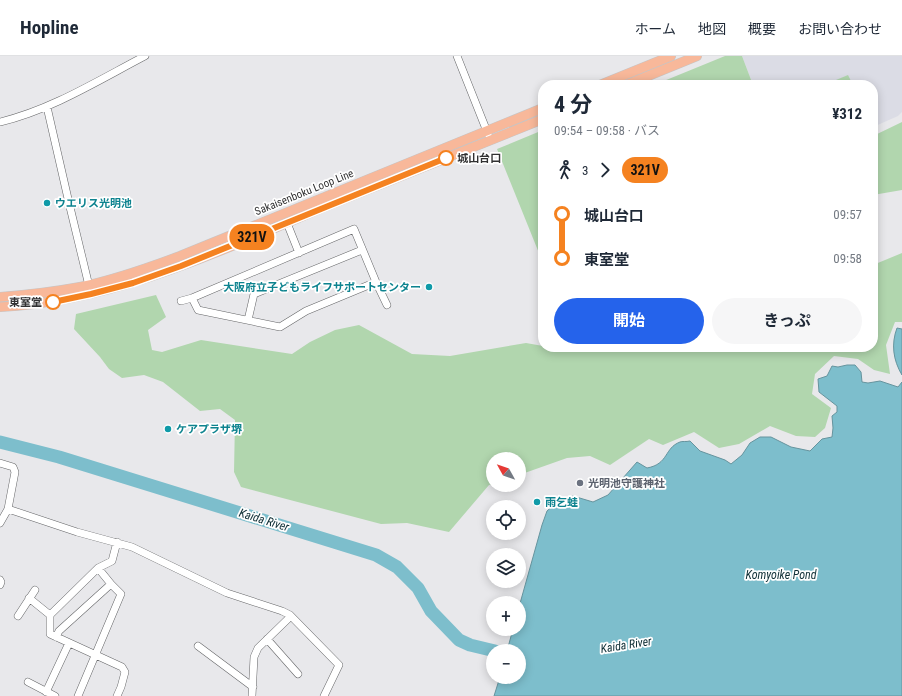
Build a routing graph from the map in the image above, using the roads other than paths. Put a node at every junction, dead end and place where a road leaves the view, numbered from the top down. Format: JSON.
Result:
{"nodes":[{"id":1,"x":145,"y":56,"type":"edge"},
{"id":2,"x":457,"y":56,"type":"edge"},
{"id":3,"x":671,"y":56,"type":"edge"},
{"id":4,"x":697,"y":56,"type":"edge"},
{"id":5,"x":612,"y":80,"type":"edge"},
{"id":6,"x":638,"y":80,"type":"edge"},
{"id":7,"x":47,"y":107,"type":"junction"},
{"id":8,"x":538,"y":110,"type":"edge"},
{"id":9,"x":538,"y":121,"type":"edge"},
{"id":10,"x":0,"y":122,"type":"edge"},
{"id":11,"x":487,"y":131,"type":"junction"},
{"id":12,"x":491,"y":140,"type":"junction"},
{"id":13,"x":287,"y":223,"type":"junction"},
{"id":14,"x":362,"y":250,"type":"junction"},
{"id":15,"x":298,"y":253,"type":"junction"},
{"id":16,"x":376,"y":282,"type":"junction"},
{"id":17,"x":90,"y":289,"type":"junction"},
{"id":18,"x":0,"y":297,"type":"edge"},
{"id":19,"x":192,"y":298,"type":"junction"},
{"id":20,"x":181,"y":301,"type":"dead end"},
{"id":21,"x":387,"y":305,"type":"dead end"},
{"id":22,"x":0,"y":307,"type":"edge"},
{"id":23,"x":248,"y":320,"type":"junction"},
{"id":24,"x":0,"y":463,"type":"edge"},
{"id":25,"x":8,"y":509,"type":"junction"},
{"id":26,"x":0,"y":523,"type":"edge"},
{"id":27,"x":117,"y":542,"type":"junction"},
{"id":28,"x":98,"y":568,"type":"junction"},
{"id":29,"x":0,"y":580,"type":"edge"},
{"id":30,"x":111,"y":584,"type":"junction"},
{"id":31,"x":0,"y":585,"type":"edge"},
{"id":32,"x":35,"y":590,"type":"dead end"},
{"id":33,"x":29,"y":598,"type":"junction"},
{"id":34,"x":50,"y":615,"type":"junction"},
{"id":35,"x":18,"y":616,"type":"dead end"},
{"id":36,"x":291,"y":616,"type":"junction"},
{"id":37,"x":56,"y":637,"type":"junction"},
{"id":38,"x":267,"y":640,"type":"junction"},
{"id":39,"x":69,"y":643,"type":"junction"},
{"id":40,"x":198,"y":646,"type":"dead end"},
{"id":41,"x":95,"y":655,"type":"junction"},
{"id":42,"x":298,"y":674,"type":"dead end"},
{"id":43,"x":28,"y":682,"type":"dead end"},
{"id":44,"x":253,"y":687,"type":"junction"},
{"id":45,"x":46,"y":692,"type":"junction"},
{"id":46,"x":55,"y":696,"type":"edge"},
{"id":47,"x":78,"y":696,"type":"edge"},
{"id":48,"x":117,"y":696,"type":"edge"},
{"id":49,"x":252,"y":696,"type":"edge"},
{"id":50,"x":324,"y":696,"type":"edge"}],
"edges":[{"from":1,"to":7,"type":"street"},
{"from":2,"to":11,"type":"street"},
{"from":3,"to":5,"type":"main road"},
{"from":4,"to":6,"type":"main road"},
{"from":7,"to":10,"type":"street"},
{"from":7,"to":17,"type":"street"},
{"from":8,"to":11,"type":"main road","name":"Sakaisenboku Loop Line"},
{"from":9,"to":12,"type":"main road","name":"Sakaisenboku Loop Line"},
{"from":11,"to":12,"type":"street"},
{"from":11,"to":17,"type":"main road","name":"Sakaisenboku Loop Line"},
{"from":12,"to":13,"type":"main road","name":"Sakaisenboku Loop Line"},
{"from":13,"to":15,"type":"street"},
{"from":13,"to":17,"type":"main road","name":"Sakaisenboku Loop Line"},
{"from":14,"to":15,"type":"street"},
{"from":14,"to":16,"type":"street"},
{"from":14,"to":23,"type":"street"},
{"from":15,"to":19,"type":"street"},
{"from":16,"to":21,"type":"street"},
{"from":16,"to":23,"type":"street"},
{"from":17,"to":18,"type":"main road","name":"Sakaisenboku Loop Line"},
{"from":17,"to":22,"type":"main road","name":"Sakaisenboku Loop Line"},
{"from":19,"to":20,"type":"street"},
{"from":19,"to":23,"type":"street"},
{"from":24,"to":25,"type":"street"},
{"from":25,"to":26,"type":"street"},
{"from":25,"to":27,"type":"street"},
{"from":27,"to":28,"type":"street"},
{"from":27,"to":36,"type":"street"},
{"from":28,"to":30,"type":"street"},
{"from":28,"to":34,"type":"street"},
{"from":29,"to":31,"type":"street"},
{"from":30,"to":37,"type":"street"},
{"from":30,"to":41,"type":"street"},
{"from":32,"to":33,"type":"street"},
{"from":33,"to":34,"type":"street"},
{"from":33,"to":35,"type":"street"},
{"from":34,"to":37,"type":"street"},
{"from":36,"to":38,"type":"street"},
{"from":36,"to":50,"type":"street"},
{"from":37,"to":39,"type":"street"},
{"from":38,"to":42,"type":"street"},
{"from":38,"to":44,"type":"street"},
{"from":39,"to":41,"type":"street"},
{"from":39,"to":45,"type":"street"},
{"from":40,"to":44,"type":"street"},
{"from":41,"to":47,"type":"street"},
{"from":41,"to":48,"type":"street"},
{"from":43,"to":45,"type":"street"},
{"from":44,"to":49,"type":"street"},
{"from":45,"to":46,"type":"street"}]}
